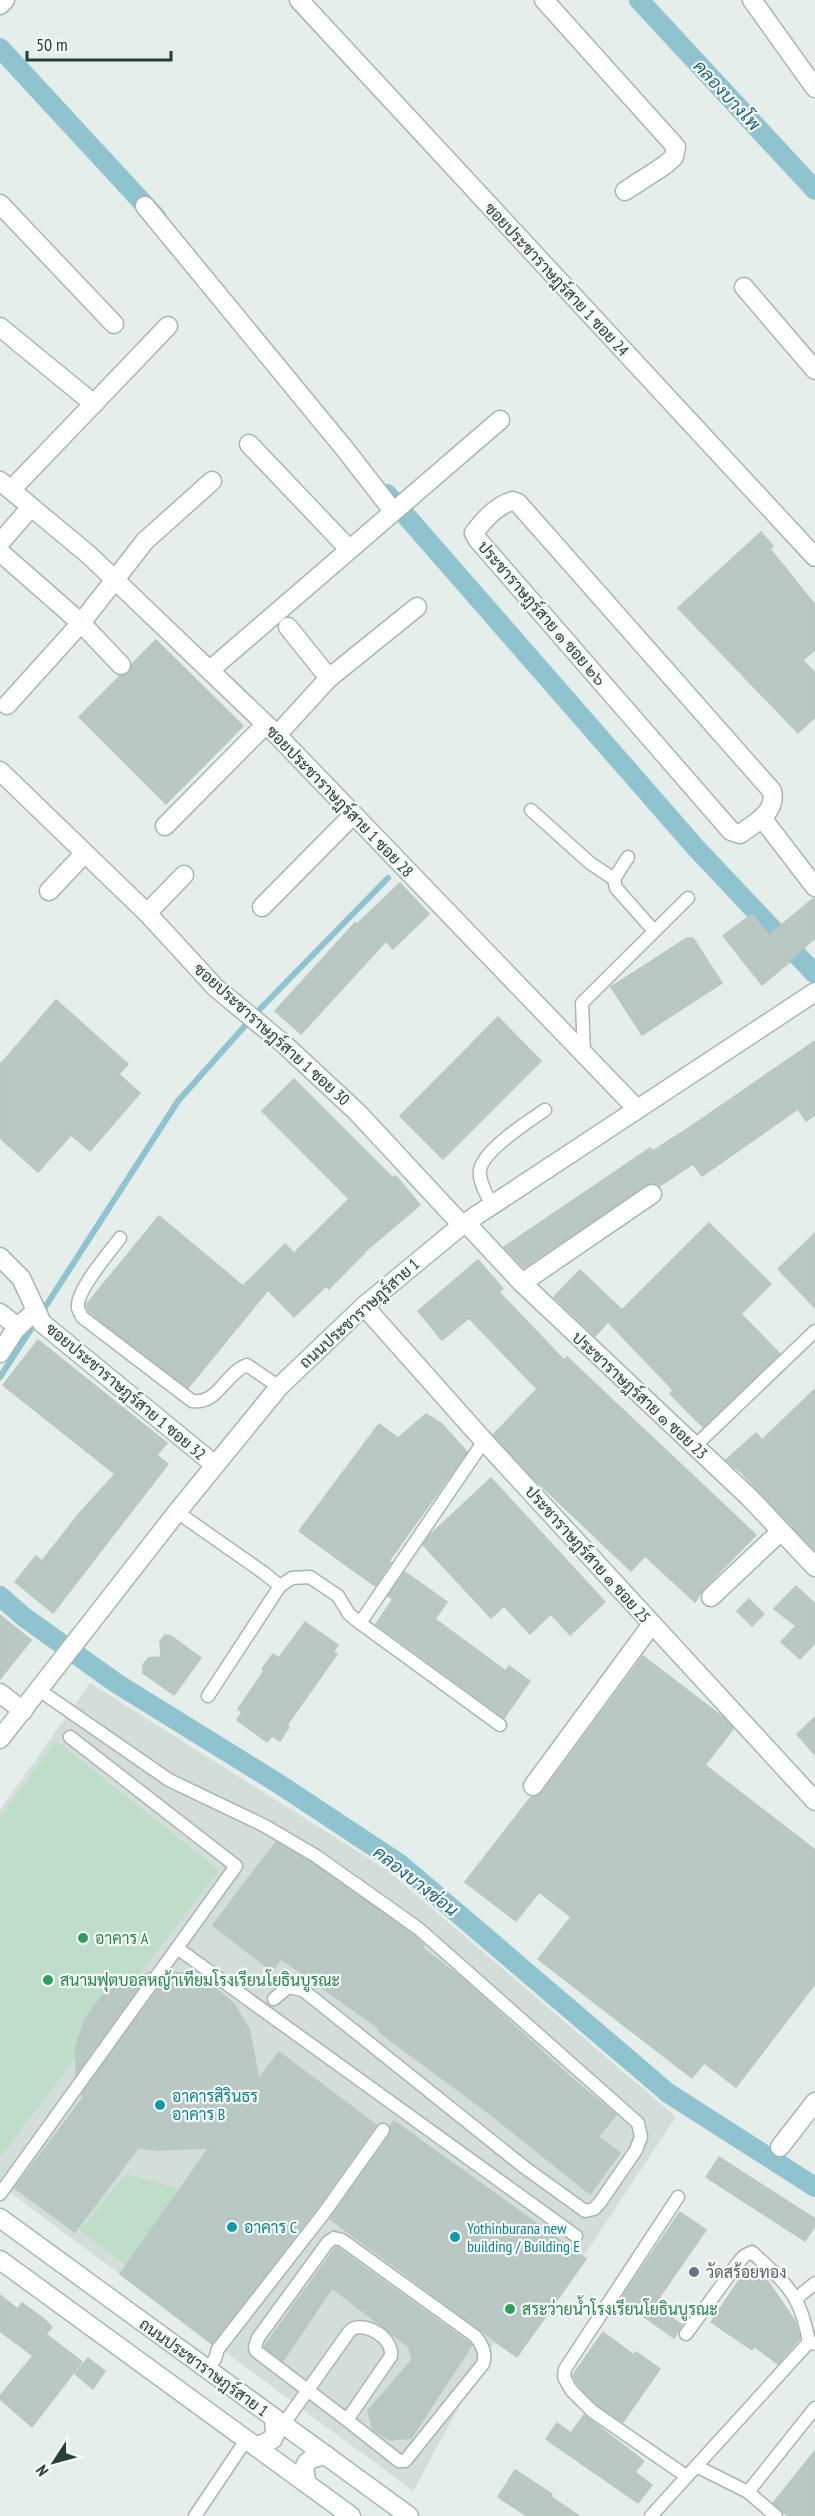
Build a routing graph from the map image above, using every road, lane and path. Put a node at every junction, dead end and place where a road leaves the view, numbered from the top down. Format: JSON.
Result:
{"nodes":[{"id":1,"x":5,"y":0,"type":"edge"},
{"id":2,"x":299,"y":0,"type":"edge"},
{"id":3,"x":544,"y":0,"type":"edge"},
{"id":4,"x":752,"y":0,"type":"edge"},
{"id":5,"x":0,"y":5,"type":"edge"},
{"id":6,"x":815,"y":88,"type":"edge"},
{"id":7,"x":625,"y":190,"type":"dead end"},
{"id":8,"x":0,"y":204,"type":"edge"},
{"id":9,"x":145,"y":206,"type":"dead end"},
{"id":10,"x":744,"y":287,"type":"dead end"},
{"id":11,"x":114,"y":324,"type":"dead end"},
{"id":12,"x":168,"y":326,"type":"dead end"},
{"id":13,"x":0,"y":327,"type":"edge"},
{"id":14,"x":815,"y":370,"type":"edge"},
{"id":15,"x":94,"y":404,"type":"junction"},
{"id":16,"x":500,"y":420,"type":"dead end"},
{"id":17,"x":249,"y":444,"type":"dead end"},
{"id":18,"x":212,"y":481,"type":"dead end"},
{"id":19,"x":6,"y":485,"type":"edge"},
{"id":20,"x":399,"y":506,"type":"junction"},
{"id":21,"x":31,"y":507,"type":"junction"},
{"id":22,"x":0,"y":543,"type":"edge"},
{"id":23,"x":349,"y":549,"type":"junction"},
{"id":24,"x":0,"y":552,"type":"edge"},
{"id":25,"x":815,"y":557,"type":"edge"},
{"id":26,"x":116,"y":580,"type":"junction"},
{"id":27,"x":417,"y":607,"type":"dead end"},
{"id":28,"x":81,"y":623,"type":"junction"},
{"id":29,"x":288,"y":627,"type":"dead end"},
{"id":30,"x":121,"y":665,"type":"dead end"},
{"id":31,"x":210,"y":670,"type":"junction"},
{"id":32,"x":329,"y":678,"type":"junction"},
{"id":33,"x":7,"y":705,"type":"dead end"},
{"id":34,"x":271,"y":730,"type":"junction"},
{"id":35,"x":0,"y":771,"type":"edge"},
{"id":36,"x":531,"y":810,"type":"dead end"},
{"id":37,"x":353,"y":815,"type":"junction"},
{"id":38,"x":762,"y":818,"type":"junction"},
{"id":39,"x":165,"y":826,"type":"dead end"},
{"id":40,"x":84,"y":854,"type":"junction"},
{"id":41,"x":628,"y":857,"type":"dead end"},
{"id":42,"x":184,"y":875,"type":"dead end"},
{"id":43,"x":614,"y":879,"type":"junction"},
{"id":44,"x":815,"y":887,"type":"edge"},
{"id":45,"x":48,"y":891,"type":"dead end"},
{"id":46,"x":688,"y":898,"type":"dead end"},
{"id":47,"x":262,"y":908,"type":"dead end"},
{"id":48,"x":147,"y":914,"type":"junction"},
{"id":49,"x":654,"y":931,"type":"junction"},
{"id":50,"x":811,"y":994,"type":"edge"},
{"id":51,"x":584,"y":1054,"type":"junction"},
{"id":52,"x":637,"y":1109,"type":"junction"},
{"id":53,"x":545,"y":1110,"type":"dead end"},
{"id":54,"x":652,"y":1194,"type":"dead end"},
{"id":55,"x":492,"y":1205,"type":"junction"},
{"id":56,"x":464,"y":1224,"type":"junction"},
{"id":57,"x":120,"y":1238,"type":"dead end"},
{"id":58,"x":0,"y":1257,"type":"edge"},
{"id":59,"x":522,"y":1283,"type":"junction"},
{"id":60,"x":364,"y":1306,"type":"junction"},
{"id":61,"x":0,"y":1313,"type":"edge"},
{"id":62,"x":38,"y":1316,"type":"junction"},
{"id":63,"x":18,"y":1327,"type":"junction"},
{"id":64,"x":815,"y":1331,"type":"edge"},
{"id":65,"x":0,"y":1353,"type":"edge"},
{"id":66,"x":279,"y":1387,"type":"junction"},
{"id":67,"x":484,"y":1441,"type":"junction"},
{"id":68,"x":694,"y":1447,"type":"junction"},
{"id":69,"x":215,"y":1465,"type":"junction"},
{"id":70,"x":177,"y":1512,"type":"junction"},
{"id":71,"x":781,"y":1531,"type":"junction"},
{"id":72,"x":815,"y":1567,"type":"edge"},
{"id":73,"x":280,"y":1586,"type":"junction"},
{"id":74,"x":711,"y":1597,"type":"dead end"},
{"id":75,"x":360,"y":1623,"type":"junction"},
{"id":76,"x":652,"y":1624,"type":"junction"},
{"id":77,"x":39,"y":1690,"type":"junction"},
{"id":78,"x":0,"y":1693,"type":"edge"},
{"id":79,"x":208,"y":1696,"type":"dead end"},
{"id":80,"x":23,"y":1711,"type":"junction"},
{"id":81,"x":500,"y":1725,"type":"dead end"},
{"id":82,"x":70,"y":1737,"type":"dead end"},
{"id":83,"x":0,"y":1739,"type":"edge"},
{"id":84,"x":533,"y":1786,"type":"dead end"},
{"id":85,"x":815,"y":1801,"type":"edge"},
{"id":86,"x":177,"y":1948,"type":"junction"},
{"id":87,"x":274,"y":1999,"type":"dead end"},
{"id":88,"x":815,"y":2102,"type":"edge"},
{"id":89,"x":383,"y":2130,"type":"dead end"},
{"id":90,"x":780,"y":2147,"type":"dead end"},
{"id":91,"x":0,"y":2194,"type":"edge"},
{"id":92,"x":678,"y":2197,"type":"dead end"},
{"id":93,"x":0,"y":2218,"type":"edge"},
{"id":94,"x":576,"y":2236,"type":"dead end"},
{"id":95,"x":0,"y":2260,"type":"edge"},
{"id":96,"x":815,"y":2283,"type":"edge"},
{"id":97,"x":797,"y":2298,"type":"junction"},
{"id":98,"x":686,"y":2334,"type":"dead end"},
{"id":99,"x":812,"y":2343,"type":"edge"},
{"id":100,"x":207,"y":2370,"type":"junction"},
{"id":101,"x":308,"y":2391,"type":"junction"},
{"id":102,"x":815,"y":2408,"type":"edge"},
{"id":103,"x":347,"y":2420,"type":"junction"},
{"id":104,"x":279,"y":2421,"type":"junction"},
{"id":105,"x":251,"y":2443,"type":"junction"},
{"id":106,"x":326,"y":2455,"type":"junction"},
{"id":107,"x":696,"y":2466,"type":"junction"},
{"id":108,"x":686,"y":2476,"type":"junction"},
{"id":109,"x":307,"y":2484,"type":"junction"},
{"id":110,"x":748,"y":2492,"type":"junction"},
{"id":111,"x":195,"y":2516,"type":"edge"},
{"id":112,"x":351,"y":2516,"type":"edge"},
{"id":113,"x":409,"y":2516,"type":"edge"},
{"id":114,"x":651,"y":2516,"type":"edge"},
{"id":115,"x":776,"y":2516,"type":"edge"}],
"edges":[{"from":1,"to":5,"type":"street"},
{"from":2,"to":25,"type":"street","name":"ซอยประชาราษฎร์สาย 1 ซอย 24"},
{"from":3,"to":7,"type":"street"},
{"from":4,"to":6,"type":"street"},
{"from":8,"to":11,"type":"street"},
{"from":9,"to":20,"type":"street"},
{"from":10,"to":14,"type":"street"},
{"from":12,"to":15,"type":"street"},
{"from":13,"to":15,"type":"street"},
{"from":15,"to":19,"type":"street"},
{"from":16,"to":20,"type":"street"},
{"from":17,"to":23,"type":"street"},
{"from":18,"to":26,"type":"street"},
{"from":19,"to":21,"type":"street","name":"ซอยประชาราษฎร์สาย 1 ซอย 28"},
{"from":20,"to":23,"type":"street"},
{"from":21,"to":22,"type":"street"},
{"from":21,"to":26,"type":"street","name":"ซอยประชาราษฎร์สาย 1 ซอย 28"},
{"from":23,"to":31,"type":"street"},
{"from":24,"to":28,"type":"street"},
{"from":26,"to":28,"type":"street"},
{"from":26,"to":31,"type":"street","name":"ซอยประชาราษฎร์สาย 1 ซอย 28"},
{"from":27,"to":32,"type":"street"},
{"from":28,"to":30,"type":"street"},
{"from":28,"to":33,"type":"street"},
{"from":29,"to":32,"type":"street"},
{"from":31,"to":34,"type":"street","name":"ซอยประชาราษฎร์สาย 1 ซอย 28"},
{"from":32,"to":34,"type":"street"},
{"from":34,"to":37,"type":"street","name":"ซอยประชาราษฎร์สาย 1 ซอย 28"},
{"from":34,"to":39,"type":"street"},
{"from":35,"to":40,"type":"street","name":"ซอยประชาราษฎร์สาย 1 ซอย 30"},
{"from":36,"to":43,"type":"lane"},
{"from":37,"to":47,"type":"street"},
{"from":37,"to":51,"type":"street","name":"ซอยประชาราษฎร์สาย 1 ซอย 28"},
{"from":38,"to":38,"type":"street","name":"ประชาราษฎร์สาย ๑ ซอย ๒๖"},
{"from":38,"to":44,"type":"street"},
{"from":40,"to":45,"type":"street"},
{"from":40,"to":48,"type":"street","name":"ซอยประชาราษฎร์สาย 1 ซอย 30"},
{"from":41,"to":43,"type":"lane"},
{"from":42,"to":48,"type":"street"},
{"from":43,"to":49,"type":"lane"},
{"from":46,"to":49,"type":"lane"},
{"from":48,"to":56,"type":"street","name":"ซอยประชาราษฎร์สาย 1 ซอย 30"},
{"from":49,"to":51,"type":"lane"},
{"from":50,"to":52,"type":"street","name":"ถนนประชาราษฎร์สาย 1"},
{"from":51,"to":52,"type":"street","name":"ซอยประชาราษฎร์สาย 1 ซอย 28"},
{"from":52,"to":55,"type":"street","name":"ถนนประชาราษฎร์สาย 1"},
{"from":53,"to":55,"type":"lane"},
{"from":54,"to":59,"type":"street"},
{"from":55,"to":56,"type":"street","name":"ถนนประชาราษฎร์สาย 1"},
{"from":56,"to":59,"type":"street","name":"ประชาราษฎร์สาย ๑ ซอย 23"},
{"from":56,"to":60,"type":"street","name":"ถนนประชาราษฎร์สาย 1"},
{"from":57,"to":66,"type":"lane"},
{"from":58,"to":62,"type":"street","name":"ซอยประชาราษฎร์สาย 1 ซอย 32"},
{"from":59,"to":68,"type":"street","name":"ประชาราษฎร์สาย ๑ ซอย 23"},
{"from":60,"to":66,"type":"street","name":"ถนนประชาราษฎร์สาย 1"},
{"from":60,"to":67,"type":"street","name":"ประชาราษฎร์สาย ๑ ซอย 25"},
{"from":61,"to":63,"type":"street"},
{"from":62,"to":63,"type":"street"},
{"from":62,"to":69,"type":"street","name":"ซอยประชาราษฎร์สาย 1 ซอย 32"},
{"from":63,"to":65,"type":"street"},
{"from":64,"to":68,"type":"lane"},
{"from":66,"to":69,"type":"street","name":"ถนนประชาราษฎร์สาย 1"},
{"from":67,"to":75,"type":"lane"},
{"from":67,"to":76,"type":"street","name":"ประชาราษฎร์สาย ๑ ซอย 25"},
{"from":68,"to":71,"type":"street","name":"ประชาราษฎร์สาย ๑ ซอย 23"},
{"from":69,"to":70,"type":"street","name":"ถนนประชาราษฎร์สาย 1"},
{"from":70,"to":73,"type":"lane"},
{"from":70,"to":77,"type":"street","name":"ถนนประชาราษฎร์สาย 1"},
{"from":71,"to":72,"type":"street","name":"ประชาราษฎร์สาย ๑ ซอย 23"},
{"from":71,"to":74,"type":"street"},
{"from":73,"to":75,"type":"lane"},
{"from":73,"to":79,"type":"lane"},
{"from":75,"to":81,"type":"lane"},
{"from":76,"to":84,"type":"street"},
{"from":76,"to":85,"type":"street","name":"ประชาราษฎร์สาย ๑ ซอย 25"},
{"from":77,"to":80,"type":"street","name":"ถนนประชาราษฎร์สาย 1"},
{"from":77,"to":87,"type":"lane"},
{"from":78,"to":80,"type":"street"},
{"from":80,"to":83,"type":"street","name":"ถนนประชาราษฎร์สาย 1"},
{"from":82,"to":86,"type":"lane"},
{"from":86,"to":91,"type":"lane"},
{"from":86,"to":94,"type":"lane"},
{"from":88,"to":90,"type":"street"},
{"from":89,"to":100,"type":"lane"},
{"from":92,"to":108,"type":"lane"},
{"from":93,"to":100,"type":"street","name":"ถนนประชาราษฎร์สาย 1"},
{"from":95,"to":105,"type":"street","name":"ถนนประชาราษฎร์สาย 1"},
{"from":96,"to":97,"type":"lane"},
{"from":97,"to":98,"type":"lane"},
{"from":97,"to":99,"type":"lane"},
{"from":99,"to":107,"type":"lane"},
{"from":100,"to":104,"type":"street","name":"ถนนประชาราษฎร์สาย 1"},
{"from":101,"to":103,"type":"lane"},
{"from":101,"to":103,"type":"lane"},
{"from":101,"to":103,"type":"lane"},
{"from":101,"to":104,"type":"lane"},
{"from":102,"to":110,"type":"lane"},
{"from":104,"to":105,"type":"street"},
{"from":104,"to":106,"type":"street","name":"ถนนประชาราษฎร์สาย 1"},
{"from":105,"to":109,"type":"street","name":"ถนนประชาราษฎร์สาย 1"},
{"from":105,"to":111,"type":"lane"},
{"from":106,"to":109,"type":"street"},
{"from":106,"to":113,"type":"street","name":"ถนนประชาราษฎร์สาย 1"},
{"from":107,"to":108,"type":"lane"},
{"from":107,"to":110,"type":"lane"},
{"from":108,"to":114,"type":"lane"},
{"from":109,"to":112,"type":"street","name":"ถนนประชาราษฎร์สาย 1"},
{"from":110,"to":115,"type":"lane"}]}
